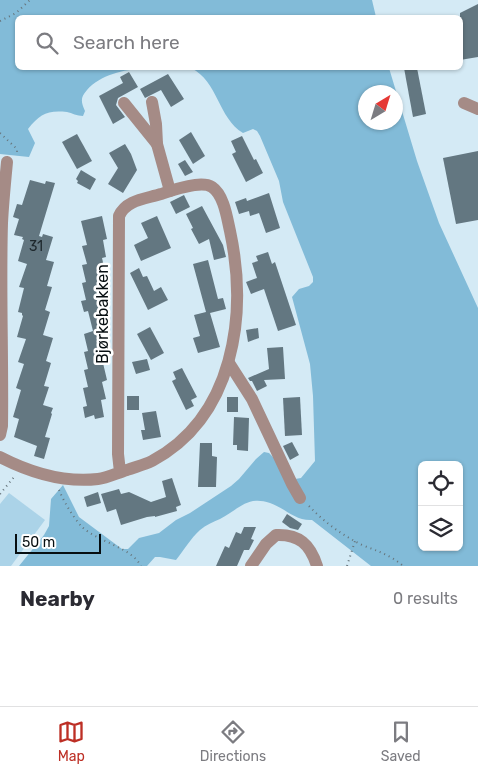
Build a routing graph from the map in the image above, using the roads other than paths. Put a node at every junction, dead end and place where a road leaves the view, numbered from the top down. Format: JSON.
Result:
{"nodes":[{"id":1,"x":152,"y":102,"type":"dead end"},
{"id":2,"x":124,"y":103,"type":"dead end"},
{"id":3,"x":464,"y":103,"type":"dead end"},
{"id":4,"x":478,"y":109,"type":"edge"},
{"id":5,"x":157,"y":144,"type":"junction"},
{"id":6,"x":6,"y":162,"type":"road end"},
{"id":7,"x":170,"y":191,"type":"junction"},
{"id":8,"x":0,"y":305,"type":"edge"},
{"id":9,"x":229,"y":363,"type":"junction"},
{"id":10,"x":0,"y":434,"type":"edge"},
{"id":11,"x":0,"y":457,"type":"edge"},
{"id":12,"x":120,"y":472,"type":"junction"},
{"id":13,"x":300,"y":498,"type":"road end"},
{"id":14,"x":251,"y":566,"type":"edge"},
{"id":15,"x":317,"y":566,"type":"edge"}],
"edges":[{"from":1,"to":5,"type":"street"},
{"from":2,"to":5,"type":"street"},
{"from":3,"to":4,"type":"street"},
{"from":5,"to":7,"type":"street"},
{"from":6,"to":8,"type":"street"},
{"from":7,"to":9,"type":"street","name":"Bjørkebakken"},
{"from":7,"to":12,"type":"street","name":"Bjørkebakken"},
{"from":8,"to":10,"type":"street"},
{"from":9,"to":12,"type":"street","name":"Bjørkebakken"},
{"from":9,"to":13,"type":"street"},
{"from":11,"to":12,"type":"street","name":"Bjørkebakken"},
{"from":14,"to":15,"type":"street"}]}
